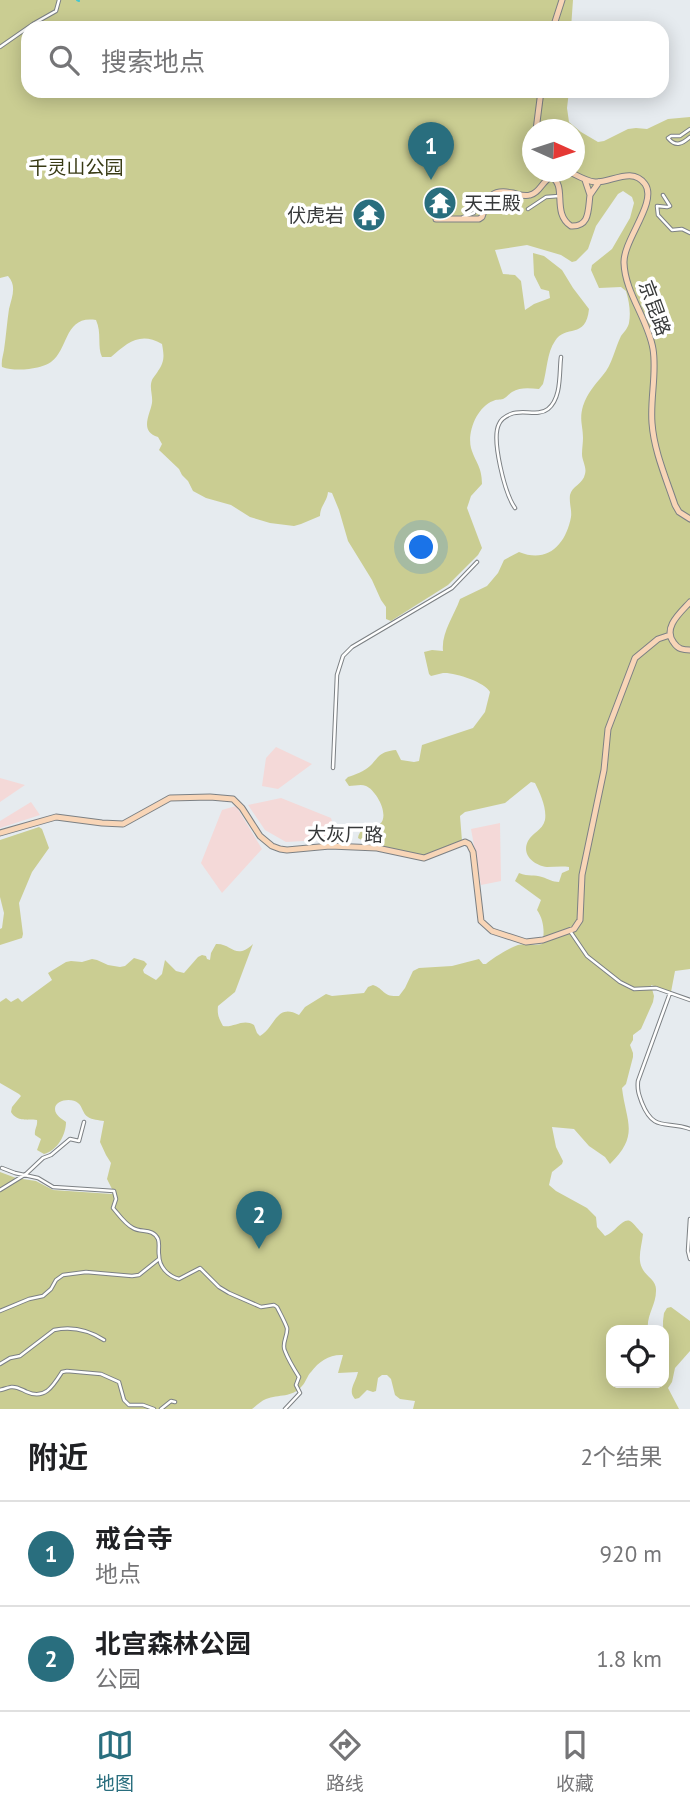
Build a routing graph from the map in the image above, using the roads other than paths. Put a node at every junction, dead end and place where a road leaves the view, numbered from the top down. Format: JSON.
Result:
{"nodes":[{"id":1,"x":59,"y":0,"type":"edge"},
{"id":2,"x":562,"y":0,"type":"edge"},
{"id":3,"x":38,"y":21,"type":"edge"},
{"id":4,"x":555,"y":21,"type":"edge"},
{"id":5,"x":21,"y":32,"type":"edge"},
{"id":6,"x":0,"y":47,"type":"edge"},
{"id":7,"x":540,"y":98,"type":"edge"},
{"id":8,"x":537,"y":119,"type":"edge"},
{"id":9,"x":690,"y":129,"type":"edge"},
{"id":10,"x":690,"y":137,"type":"edge"},
{"id":11,"x":585,"y":179,"type":"edge"},
{"id":12,"x":585,"y":182,"type":"edge"},
{"id":13,"x":599,"y":182,"type":"junction"},
{"id":14,"x":590,"y":195,"type":"junction"},
{"id":15,"x":663,"y":195,"type":"dead end"},
{"id":16,"x":559,"y":196,"type":"junction"},
{"id":17,"x":479,"y":201,"type":"dead end"},
{"id":18,"x":528,"y":209,"type":"dead end"},
{"id":19,"x":458,"y":218,"type":"junction"},
{"id":20,"x":436,"y":219,"type":"dead end"},
{"id":21,"x":690,"y":233,"type":"edge"},
{"id":22,"x":561,"y":356,"type":"dead end"},
{"id":23,"x":515,"y":508,"type":"dead end"},
{"id":24,"x":690,"y":519,"type":"edge"},
{"id":25,"x":477,"y":562,"type":"dead end"},
{"id":26,"x":690,"y":602,"type":"edge"},
{"id":27,"x":670,"y":635,"type":"junction"},
{"id":28,"x":690,"y":650,"type":"edge"},
{"id":29,"x":333,"y":768,"type":"dead end"},
{"id":30,"x":0,"y":833,"type":"edge"},
{"id":31,"x":570,"y":931,"type":"junction"},
{"id":32,"x":670,"y":993,"type":"junction"},
{"id":33,"x":690,"y":1000,"type":"edge"},
{"id":34,"x":83,"y":1122,"type":"dead end"},
{"id":35,"x":690,"y":1129,"type":"edge"},
{"id":36,"x":2,"y":1168,"type":"dead end"},
{"id":37,"x":26,"y":1174,"type":"junction"},
{"id":38,"x":0,"y":1190,"type":"edge"},
{"id":39,"x":690,"y":1219,"type":"edge"},
{"id":40,"x":159,"y":1259,"type":"junction"},
{"id":41,"x":690,"y":1259,"type":"edge"},
{"id":42,"x":0,"y":1311,"type":"edge"},
{"id":43,"x":104,"y":1340,"type":"dead end"},
{"id":44,"x":0,"y":1364,"type":"edge"},
{"id":45,"x":0,"y":1390,"type":"edge"},
{"id":46,"x":175,"y":1402,"type":"dead end"},
{"id":47,"x":154,"y":1409,"type":"edge"},
{"id":48,"x":161,"y":1409,"type":"edge"},
{"id":49,"x":285,"y":1409,"type":"edge"}],
"edges":[{"from":1,"to":3,"type":"street"},
{"from":2,"to":4,"type":"street"},
{"from":5,"to":6,"type":"street"},
{"from":7,"to":8,"type":"street"},
{"from":9,"to":10,"type":"street"},
{"from":11,"to":13,"type":"street","name":"京昆路"},
{"from":12,"to":14,"type":"street"},
{"from":13,"to":14,"type":"street"},
{"from":13,"to":24,"type":"street","name":"京昆路"},
{"from":14,"to":16,"type":"street"},
{"from":15,"to":21,"type":"street"},
{"from":16,"to":18,"type":"street"},
{"from":16,"to":19,"type":"street"},
{"from":17,"to":19,"type":"street"},
{"from":19,"to":20,"type":"street"},
{"from":22,"to":23,"type":"street"},
{"from":25,"to":29,"type":"street"},
{"from":26,"to":27,"type":"street"},
{"from":27,"to":28,"type":"street"},
{"from":27,"to":31,"type":"street"},
{"from":30,"to":31,"type":"street","name":"大灰厂路"},
{"from":31,"to":32,"type":"street"},
{"from":32,"to":33,"type":"street"},
{"from":32,"to":35,"type":"street"},
{"from":34,"to":37,"type":"street"},
{"from":36,"to":37,"type":"street"},
{"from":37,"to":38,"type":"street"},
{"from":37,"to":40,"type":"street"},
{"from":39,"to":41,"type":"street"},
{"from":40,"to":42,"type":"street"},
{"from":40,"to":49,"type":"street"},
{"from":43,"to":44,"type":"street"},
{"from":45,"to":47,"type":"street"},
{"from":46,"to":48,"type":"street"}]}
